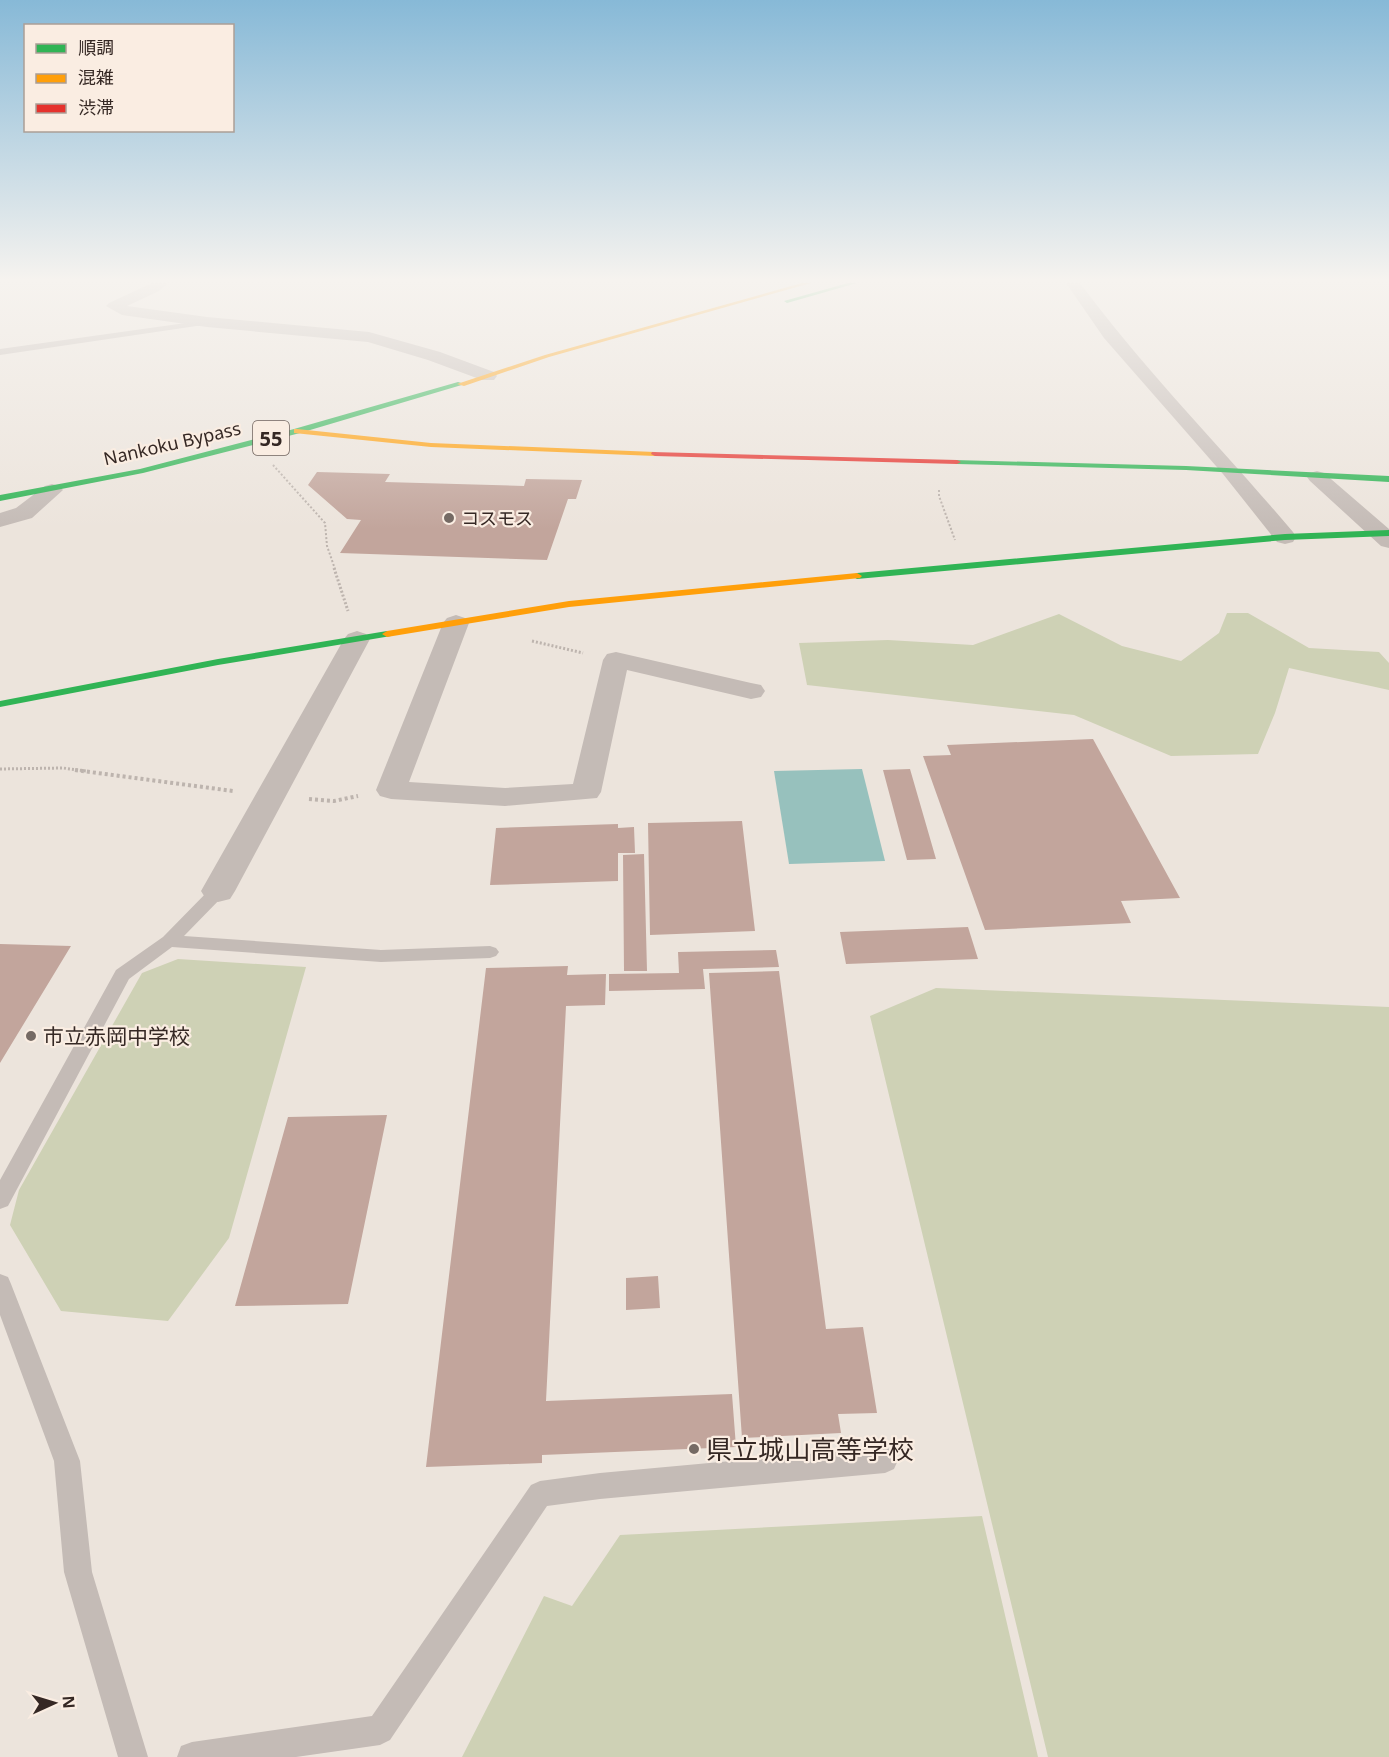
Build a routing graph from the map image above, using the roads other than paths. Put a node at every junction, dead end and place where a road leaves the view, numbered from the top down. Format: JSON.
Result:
{"nodes":[{"id":1,"x":458,"y":365,"type":"edge"},
{"id":2,"x":520,"y":365,"type":"edge"},
{"id":3,"x":542,"y":365,"type":"edge"},
{"id":4,"x":1137,"y":365,"type":"edge"},
{"id":5,"x":488,"y":376,"type":"junction"},
{"id":6,"x":297,"y":431,"type":"junction"},
{"id":7,"x":1230,"y":470,"type":"junction"},
{"id":8,"x":1317,"y":477,"type":"junction"},
{"id":9,"x":1389,"y":479,"type":"edge"},
{"id":10,"x":52,"y":489,"type":"junction"},
{"id":11,"x":0,"y":498,"type":"edge"},
{"id":12,"x":0,"y":520,"type":"edge"},
{"id":13,"x":1386,"y":536,"type":"edge"},
{"id":14,"x":1285,"y":537,"type":"junction"},
{"id":15,"x":456,"y":623,"type":"junction"},
{"id":16,"x":357,"y":639,"type":"junction"},
{"id":17,"x":751,"y":691,"type":"dead end"},
{"id":18,"x":0,"y":704,"type":"edge"},
{"id":19,"x":218,"y":891,"type":"joint"},
{"id":20,"x":169,"y":941,"type":"junction"},
{"id":21,"x":490,"y":952,"type":"dead end"},
{"id":22,"x":0,"y":1200,"type":"edge"},
{"id":23,"x":0,"y":1284,"type":"edge"},
{"id":24,"x":885,"y":1460,"type":"dead end"},
{"id":25,"x":133,"y":1757,"type":"edge"},
{"id":26,"x":192,"y":1757,"type":"edge"}],
"edges":[{"from":1,"to":5,"type":"street"},
{"from":2,"to":5,"type":"main road","name":"Nankoku Bypass","number":"55"},
{"from":3,"to":5,"type":"main road","name":"Nankoku Bypass","number":"55"},
{"from":4,"to":7,"type":"street"},
{"from":5,"to":6,"type":"main road","name":"Nankoku Bypass","number":"55"},
{"from":6,"to":7,"type":"main road"},
{"from":6,"to":10,"type":"main road","name":"Nankoku Bypass","number":"55"},
{"from":7,"to":8,"type":"main road"},
{"from":7,"to":14,"type":"street"},
{"from":8,"to":9,"type":"main road"},
{"from":8,"to":13,"type":"street"},
{"from":10,"to":11,"type":"main road","name":"Nankoku Bypass","number":"55"},
{"from":10,"to":12,"type":"street"},
{"from":13,"to":14,"type":"main road"},
{"from":14,"to":15,"type":"main road"},
{"from":15,"to":16,"type":"main road"},
{"from":15,"to":17,"type":"street"},
{"from":16,"to":18,"type":"main road"},
{"from":16,"to":19,"type":"street"},
{"from":19,"to":20,"type":"lane"},
{"from":20,"to":21,"type":"lane"},
{"from":20,"to":22,"type":"lane"},
{"from":23,"to":25,"type":"lane"},
{"from":24,"to":26,"type":"lane"}]}
